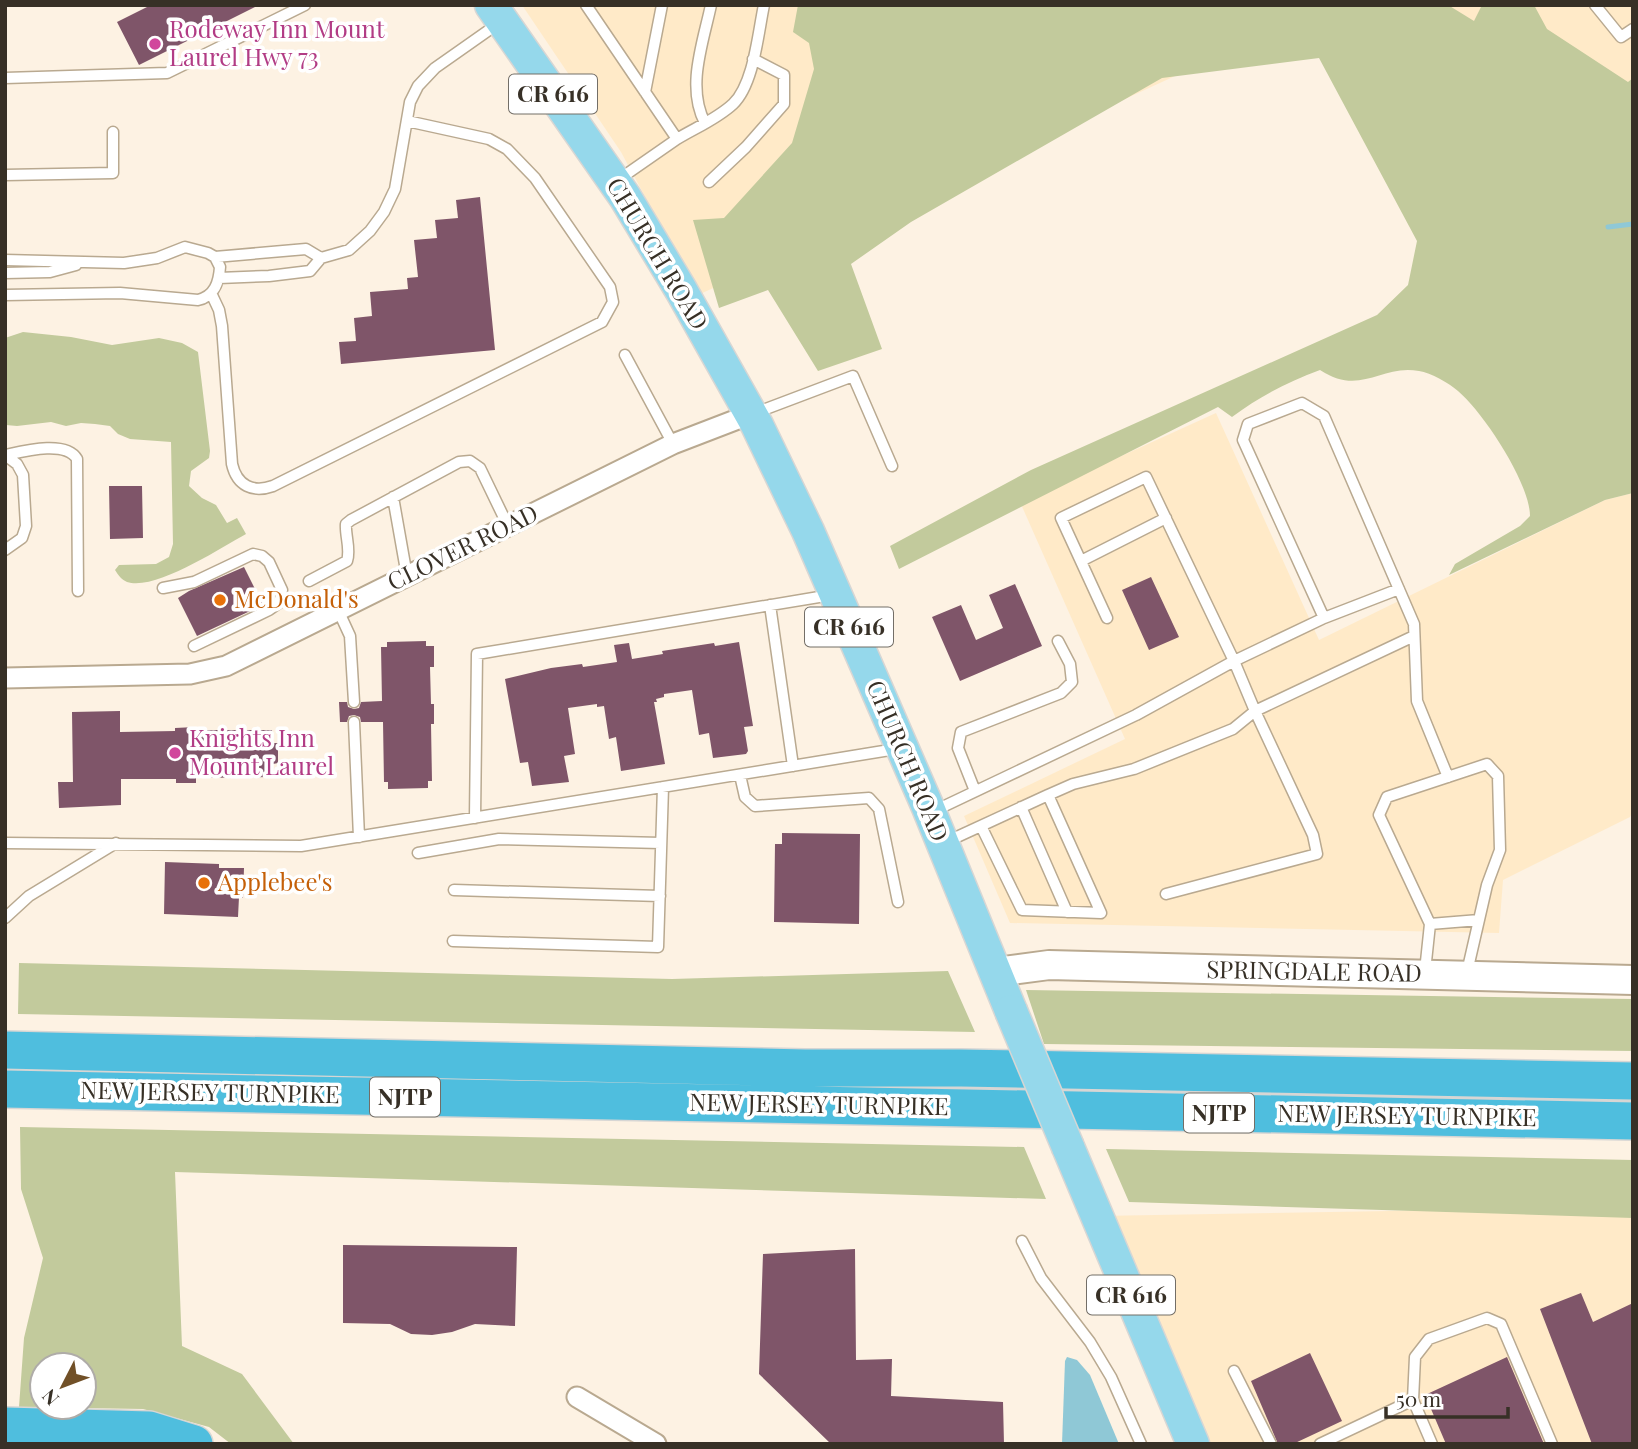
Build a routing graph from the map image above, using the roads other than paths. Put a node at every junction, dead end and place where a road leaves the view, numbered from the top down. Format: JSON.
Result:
{"nodes":[{"id":1,"x":305,"y":5,"type":"edge"},
{"id":2,"x":586,"y":5,"type":"edge"},
{"id":3,"x":662,"y":5,"type":"edge"},
{"id":4,"x":711,"y":5,"type":"edge"},
{"id":5,"x":764,"y":5,"type":"edge"},
{"id":6,"x":1595,"y":5,"type":"edge"},
{"id":7,"x":496,"y":13,"type":"edge"},
{"id":8,"x":1633,"y":29,"type":"edge"},
{"id":9,"x":753,"y":60,"type":"junction"},
{"id":10,"x":5,"y":78,"type":"edge"},
{"id":11,"x":645,"y":92,"type":"junction"},
{"id":12,"x":407,"y":121,"type":"junction"},
{"id":13,"x":705,"y":123,"type":"junction"},
{"id":14,"x":113,"y":132,"type":"dead end"},
{"id":15,"x":677,"y":139,"type":"junction"},
{"id":16,"x":5,"y":175,"type":"edge"},
{"id":17,"x":709,"y":182,"type":"dead end"},
{"id":18,"x":614,"y":183,"type":"junction"},
{"id":19,"x":215,"y":257,"type":"junction"},
{"id":20,"x":321,"y":258,"type":"junction"},
{"id":21,"x":5,"y":260,"type":"edge"},
{"id":22,"x":87,"y":263,"type":"junction"},
{"id":23,"x":5,"y":273,"type":"edge"},
{"id":24,"x":219,"y":278,"type":"junction"},
{"id":25,"x":211,"y":293,"type":"junction"},
{"id":26,"x":5,"y":295,"type":"edge"},
{"id":27,"x":625,"y":355,"type":"dead end"},
{"id":28,"x":751,"y":414,"type":"junction"},
{"id":29,"x":673,"y":444,"type":"junction"},
{"id":30,"x":6,"y":455,"type":"edge"},
{"id":31,"x":892,"y":466,"type":"dead end"},
{"id":32,"x":393,"y":497,"type":"junction"},
{"id":33,"x":1166,"y":519,"type":"junction"},
{"id":34,"x":508,"y":526,"type":"junction"},
{"id":35,"x":5,"y":550,"type":"edge"},
{"id":36,"x":1081,"y":561,"type":"junction"},
{"id":37,"x":407,"y":576,"type":"junction"},
{"id":38,"x":309,"y":581,"type":"dead end"},
{"id":39,"x":163,"y":588,"type":"dead end"},
{"id":40,"x":1399,"y":589,"type":"junction"},
{"id":41,"x":78,"y":591,"type":"dead end"},
{"id":42,"x":835,"y":594,"type":"junction"},
{"id":43,"x":770,"y":605,"type":"junction"},
{"id":44,"x":338,"y":610,"type":"junction"},
{"id":45,"x":1107,"y":618,"type":"dead end"},
{"id":46,"x":1324,"y":618,"type":"junction"},
{"id":47,"x":1414,"y":636,"type":"junction"},
{"id":48,"x":1058,"y":641,"type":"dead end"},
{"id":49,"x":194,"y":646,"type":"dead end"},
{"id":50,"x":1234,"y":661,"type":"junction"},
{"id":51,"x":5,"y":677,"type":"edge"},
{"id":52,"x":354,"y":702,"type":"dead end"},
{"id":53,"x":1255,"y":710,"type":"junction"},
{"id":54,"x":354,"y":722,"type":"dead end"},
{"id":55,"x":901,"y":749,"type":"junction"},
{"id":56,"x":793,"y":766,"type":"junction"},
{"id":57,"x":740,"y":775,"type":"junction"},
{"id":58,"x":1448,"y":777,"type":"junction"},
{"id":59,"x":663,"y":787,"type":"junction"},
{"id":60,"x":975,"y":791,"type":"junction"},
{"id":61,"x":1048,"y":795,"type":"junction"},
{"id":62,"x":1021,"y":807,"type":"junction"},
{"id":63,"x":930,"y":813,"type":"junction"},
{"id":64,"x":475,"y":818,"type":"junction"},
{"id":65,"x":981,"y":826,"type":"junction"},
{"id":66,"x":359,"y":836,"type":"junction"},
{"id":67,"x":117,"y":842,"type":"junction"},
{"id":68,"x":5,"y":843,"type":"edge"},
{"id":69,"x":661,"y":843,"type":"junction"},
{"id":70,"x":943,"y":844,"type":"junction"},
{"id":71,"x":418,"y":853,"type":"dead end"},
{"id":72,"x":454,"y":890,"type":"dead end"},
{"id":73,"x":1166,"y":894,"type":"dead end"},
{"id":74,"x":660,"y":896,"type":"junction"},
{"id":75,"x":898,"y":902,"type":"dead end"},
{"id":76,"x":1067,"y":912,"type":"junction"},
{"id":77,"x":5,"y":918,"type":"edge"},
{"id":78,"x":1479,"y":920,"type":"junction"},
{"id":79,"x":1430,"y":924,"type":"junction"},
{"id":80,"x":453,"y":941,"type":"dead end"},
{"id":81,"x":996,"y":972,"type":"junction"},
{"id":82,"x":1425,"y":975,"type":"junction"},
{"id":83,"x":1466,"y":976,"type":"junction"},
{"id":84,"x":1633,"y":980,"type":"edge"},
{"id":85,"x":5,"y":1050,"type":"edge"},
{"id":86,"x":1633,"y":1081,"type":"edge"},
{"id":87,"x":805,"y":1087,"type":"junction"},
{"id":88,"x":5,"y":1089,"type":"edge"},
{"id":89,"x":1633,"y":1121,"type":"edge"},
{"id":90,"x":1022,"y":1241,"type":"dead end"},
{"id":91,"x":1234,"y":1371,"type":"dead end"},
{"id":92,"x":577,"y":1397,"type":"dead end"},
{"id":93,"x":1413,"y":1400,"type":"junction"},
{"id":94,"x":5,"y":1426,"type":"edge"},
{"id":95,"x":5,"y":1440,"type":"edge"},
{"id":96,"x":128,"y":1444,"type":"edge"},
{"id":97,"x":194,"y":1444,"type":"edge"},
{"id":98,"x":656,"y":1444,"type":"edge"},
{"id":99,"x":1142,"y":1444,"type":"edge"},
{"id":100,"x":1193,"y":1444,"type":"edge"},
{"id":101,"x":1271,"y":1444,"type":"edge"},
{"id":102,"x":1320,"y":1444,"type":"edge"},
{"id":103,"x":1432,"y":1444,"type":"edge"},
{"id":104,"x":1552,"y":1444,"type":"edge"}],
"edges":[{"from":1,"to":10,"type":"lane"},
{"from":2,"to":11,"type":"lane"},
{"from":3,"to":11,"type":"lane"},
{"from":4,"to":13,"type":"lane"},
{"from":5,"to":9,"type":"lane"},
{"from":6,"to":8,"type":"lane"},
{"from":7,"to":12,"type":"lane"},
{"from":7,"to":18,"type":"main road","name":"CHURCH ROAD","number":"CR 616"},
{"from":9,"to":13,"type":"lane"},
{"from":9,"to":17,"type":"lane"},
{"from":11,"to":15,"type":"lane"},
{"from":12,"to":20,"type":"lane"},
{"from":12,"to":25,"type":"lane"},
{"from":13,"to":15,"type":"lane"},
{"from":14,"to":16,"type":"lane"},
{"from":15,"to":18,"type":"lane"},
{"from":18,"to":28,"type":"main road","name":"CHURCH ROAD","number":"CR 616"},
{"from":19,"to":20,"type":"lane"},
{"from":19,"to":22,"type":"lane"},
{"from":19,"to":24,"type":"lane"},
{"from":20,"to":24,"type":"lane"},
{"from":21,"to":22,"type":"lane"},
{"from":22,"to":23,"type":"lane"},
{"from":24,"to":25,"type":"lane"},
{"from":25,"to":26,"type":"lane"},
{"from":27,"to":29,"type":"lane"},
{"from":28,"to":29,"type":"street","name":"CLOVER ROAD"},
{"from":28,"to":31,"type":"lane"},
{"from":28,"to":42,"type":"main road","name":"CHURCH ROAD","number":"CR 616"},
{"from":29,"to":34,"type":"street","name":"CLOVER ROAD"},
{"from":30,"to":35,"type":"lane"},
{"from":30,"to":41,"type":"lane"},
{"from":32,"to":34,"type":"lane"},
{"from":32,"to":37,"type":"lane"},
{"from":32,"to":38,"type":"lane"},
{"from":33,"to":36,"type":"lane"},
{"from":33,"to":36,"type":"lane"},
{"from":33,"to":50,"type":"lane"},
{"from":34,"to":37,"type":"street","name":"CLOVER ROAD"},
{"from":36,"to":45,"type":"lane"},
{"from":37,"to":44,"type":"street","name":"CLOVER ROAD"},
{"from":39,"to":49,"type":"lane"},
{"from":40,"to":46,"type":"lane"},
{"from":40,"to":46,"type":"lane"},
{"from":40,"to":47,"type":"lane"},
{"from":42,"to":43,"type":"lane"},
{"from":42,"to":55,"type":"main road","name":"CHURCH ROAD","number":"CR 616"},
{"from":43,"to":56,"type":"lane"},
{"from":43,"to":64,"type":"lane"},
{"from":44,"to":51,"type":"street","name":"CLOVER ROAD"},
{"from":44,"to":52,"type":"lane"},
{"from":46,"to":50,"type":"lane"},
{"from":47,"to":53,"type":"lane"},
{"from":47,"to":58,"type":"lane"},
{"from":48,"to":60,"type":"lane"},
{"from":50,"to":53,"type":"lane"},
{"from":50,"to":60,"type":"lane"},
{"from":53,"to":61,"type":"lane"},
{"from":53,"to":73,"type":"lane"},
{"from":54,"to":66,"type":"lane"},
{"from":55,"to":56,"type":"lane"},
{"from":55,"to":63,"type":"main road","name":"CHURCH ROAD","number":"CR 616"},
{"from":56,"to":57,"type":"lane"},
{"from":57,"to":59,"type":"lane"},
{"from":57,"to":75,"type":"lane"},
{"from":58,"to":78,"type":"lane"},
{"from":58,"to":79,"type":"lane"},
{"from":59,"to":64,"type":"lane"},
{"from":59,"to":69,"type":"lane"},
{"from":60,"to":63,"type":"lane"},
{"from":61,"to":62,"type":"lane"},
{"from":61,"to":76,"type":"lane"},
{"from":62,"to":65,"type":"lane"},
{"from":62,"to":76,"type":"lane"},
{"from":63,"to":70,"type":"main road","name":"CHURCH ROAD","number":"CR 616"},
{"from":64,"to":66,"type":"lane"},
{"from":65,"to":70,"type":"lane"},
{"from":65,"to":76,"type":"lane"},
{"from":66,"to":67,"type":"lane"},
{"from":67,"to":68,"type":"lane"},
{"from":67,"to":77,"type":"lane"},
{"from":69,"to":71,"type":"lane"},
{"from":69,"to":74,"type":"lane"},
{"from":70,"to":81,"type":"main road","name":"CHURCH ROAD","number":"CR 616"},
{"from":72,"to":74,"type":"lane"},
{"from":74,"to":80,"type":"lane"},
{"from":78,"to":79,"type":"lane"},
{"from":78,"to":83,"type":"lane"},
{"from":79,"to":82,"type":"lane"},
{"from":81,"to":82,"type":"main road","name":"SPRINGDALE ROAD"},
{"from":81,"to":100,"type":"main road","name":"CHURCH ROAD","number":"CR 616","bridge":true},
{"from":82,"to":83,"type":"main road","name":"SPRINGDALE ROAD"},
{"from":83,"to":84,"type":"main road","name":"SPRINGDALE ROAD"},
{"from":85,"to":87,"type":"highway","name":"NEW JERSEY TURNPIKE","number":"NJTP"},
{"from":86,"to":87,"type":"highway","name":"NEW JERSEY TURNPIKE","number":"NJTP"},
{"from":87,"to":88,"type":"highway","name":"NEW JERSEY TURNPIKE","number":"NJTP"},
{"from":87,"to":89,"type":"highway","name":"NEW JERSEY TURNPIKE","number":"NJTP"},
{"from":90,"to":99,"type":"lane"},
{"from":91,"to":101,"type":"lane"},
{"from":92,"to":98,"type":"street"},
{"from":93,"to":102,"type":"lane"},
{"from":93,"to":103,"type":"lane"},
{"from":93,"to":104,"type":"lane"},
{"from":94,"to":97,"type":"highway"},
{"from":95,"to":96,"type":"highway"}]}
